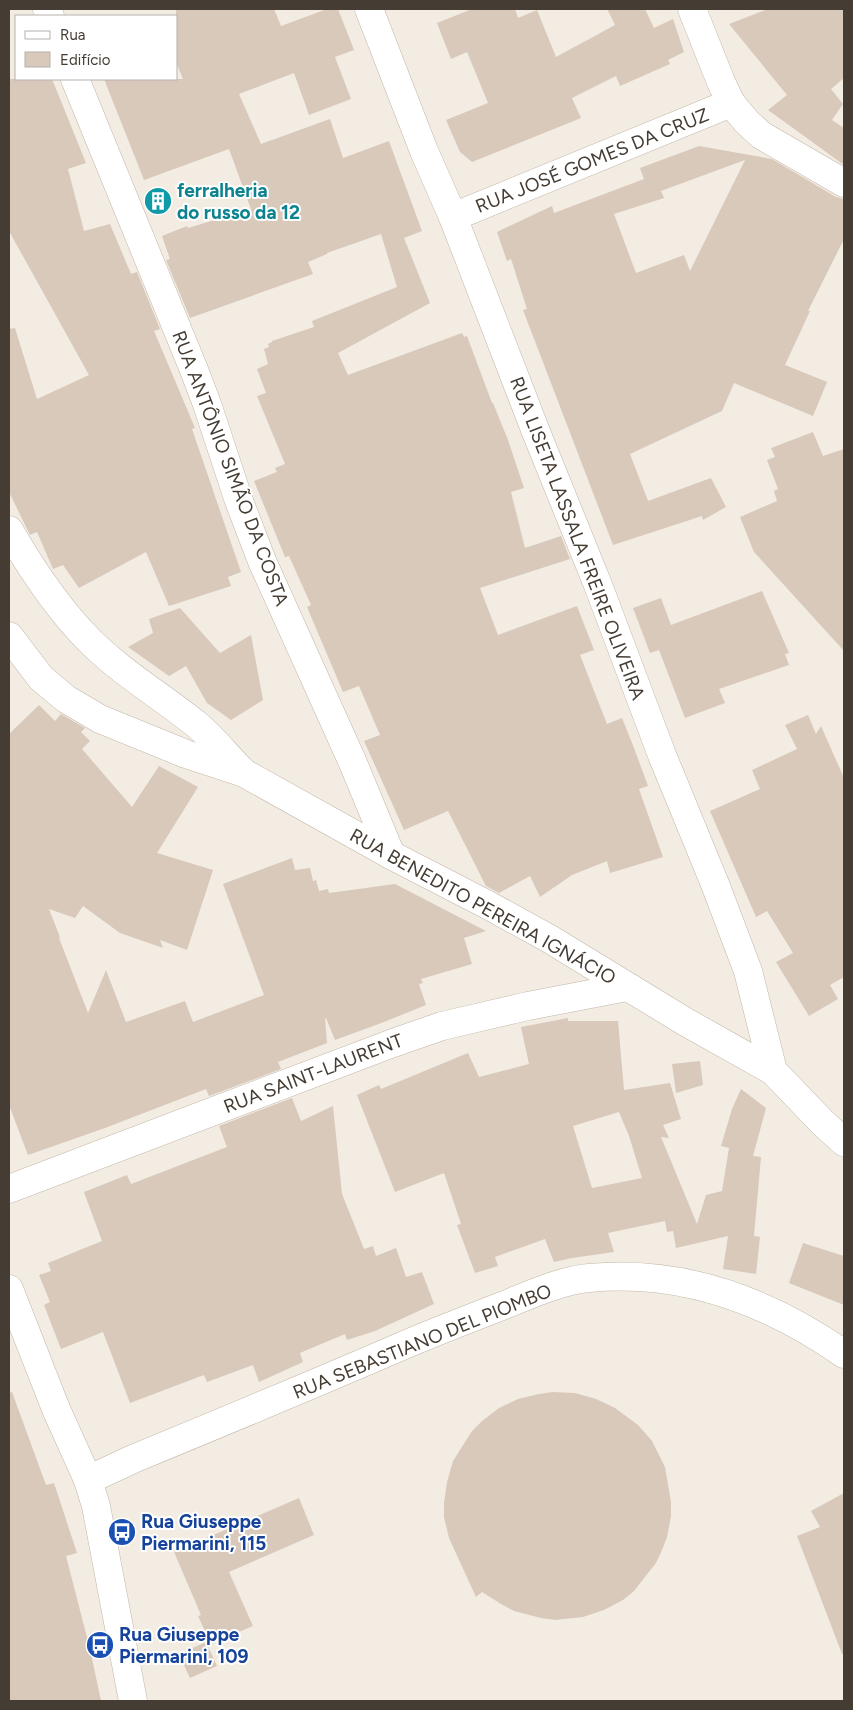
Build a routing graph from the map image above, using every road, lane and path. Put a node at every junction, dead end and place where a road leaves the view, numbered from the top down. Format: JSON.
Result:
{"nodes":[{"id":1,"x":369,"y":9,"type":"edge"},
{"id":2,"x":692,"y":9,"type":"edge"},
{"id":3,"x":75,"y":80,"type":"edge"},
{"id":4,"x":731,"y":103,"type":"junction"},
{"id":5,"x":844,"y":184,"type":"edge"},
{"id":6,"x":453,"y":216,"type":"junction"},
{"id":7,"x":9,"y":530,"type":"edge"},
{"id":8,"x":9,"y":636,"type":"edge"},
{"id":9,"x":244,"y":773,"type":"junction"},
{"id":10,"x":391,"y":855,"type":"junction"},
{"id":11,"x":627,"y":987,"type":"junction"},
{"id":12,"x":773,"y":1071,"type":"junction"},
{"id":13,"x":844,"y":1142,"type":"edge"},
{"id":14,"x":9,"y":1189,"type":"edge"},
{"id":15,"x":9,"y":1289,"type":"edge"},
{"id":16,"x":844,"y":1354,"type":"edge"},
{"id":17,"x":88,"y":1480,"type":"junction"},
{"id":18,"x":133,"y":1701,"type":"edge"}],
"edges":[{"from":1,"to":6,"type":"street","name":"RUA LISETA LASSALA FREIRE OLIVEIRA"},
{"from":2,"to":4,"type":"street"},
{"from":3,"to":10,"type":"street","name":"RUA ANTÔNIO SIMÃO DA COSTA"},
{"from":4,"to":5,"type":"street"},
{"from":4,"to":6,"type":"street","name":"RUA JOSÉ GOMES DA CRUZ"},
{"from":6,"to":12,"type":"street","name":"RUA LISETA LASSALA FREIRE OLIVEIRA"},
{"from":7,"to":9,"type":"street"},
{"from":8,"to":9,"type":"street"},
{"from":9,"to":10,"type":"street","name":"RUA BENEDITO PEREIRA IGNÁCIO"},
{"from":10,"to":11,"type":"street","name":"RUA BENEDITO PEREIRA IGNÁCIO"},
{"from":11,"to":12,"type":"street","name":"RUA BENEDITO PEREIRA IGNÁCIO"},
{"from":11,"to":14,"type":"street","name":"RUA SAINT-LAURENT"},
{"from":12,"to":13,"type":"street"},
{"from":15,"to":17,"type":"street"},
{"from":16,"to":17,"type":"street","name":"RUA SEBASTIANO DEL PIOMBO"},
{"from":17,"to":18,"type":"street"}]}
